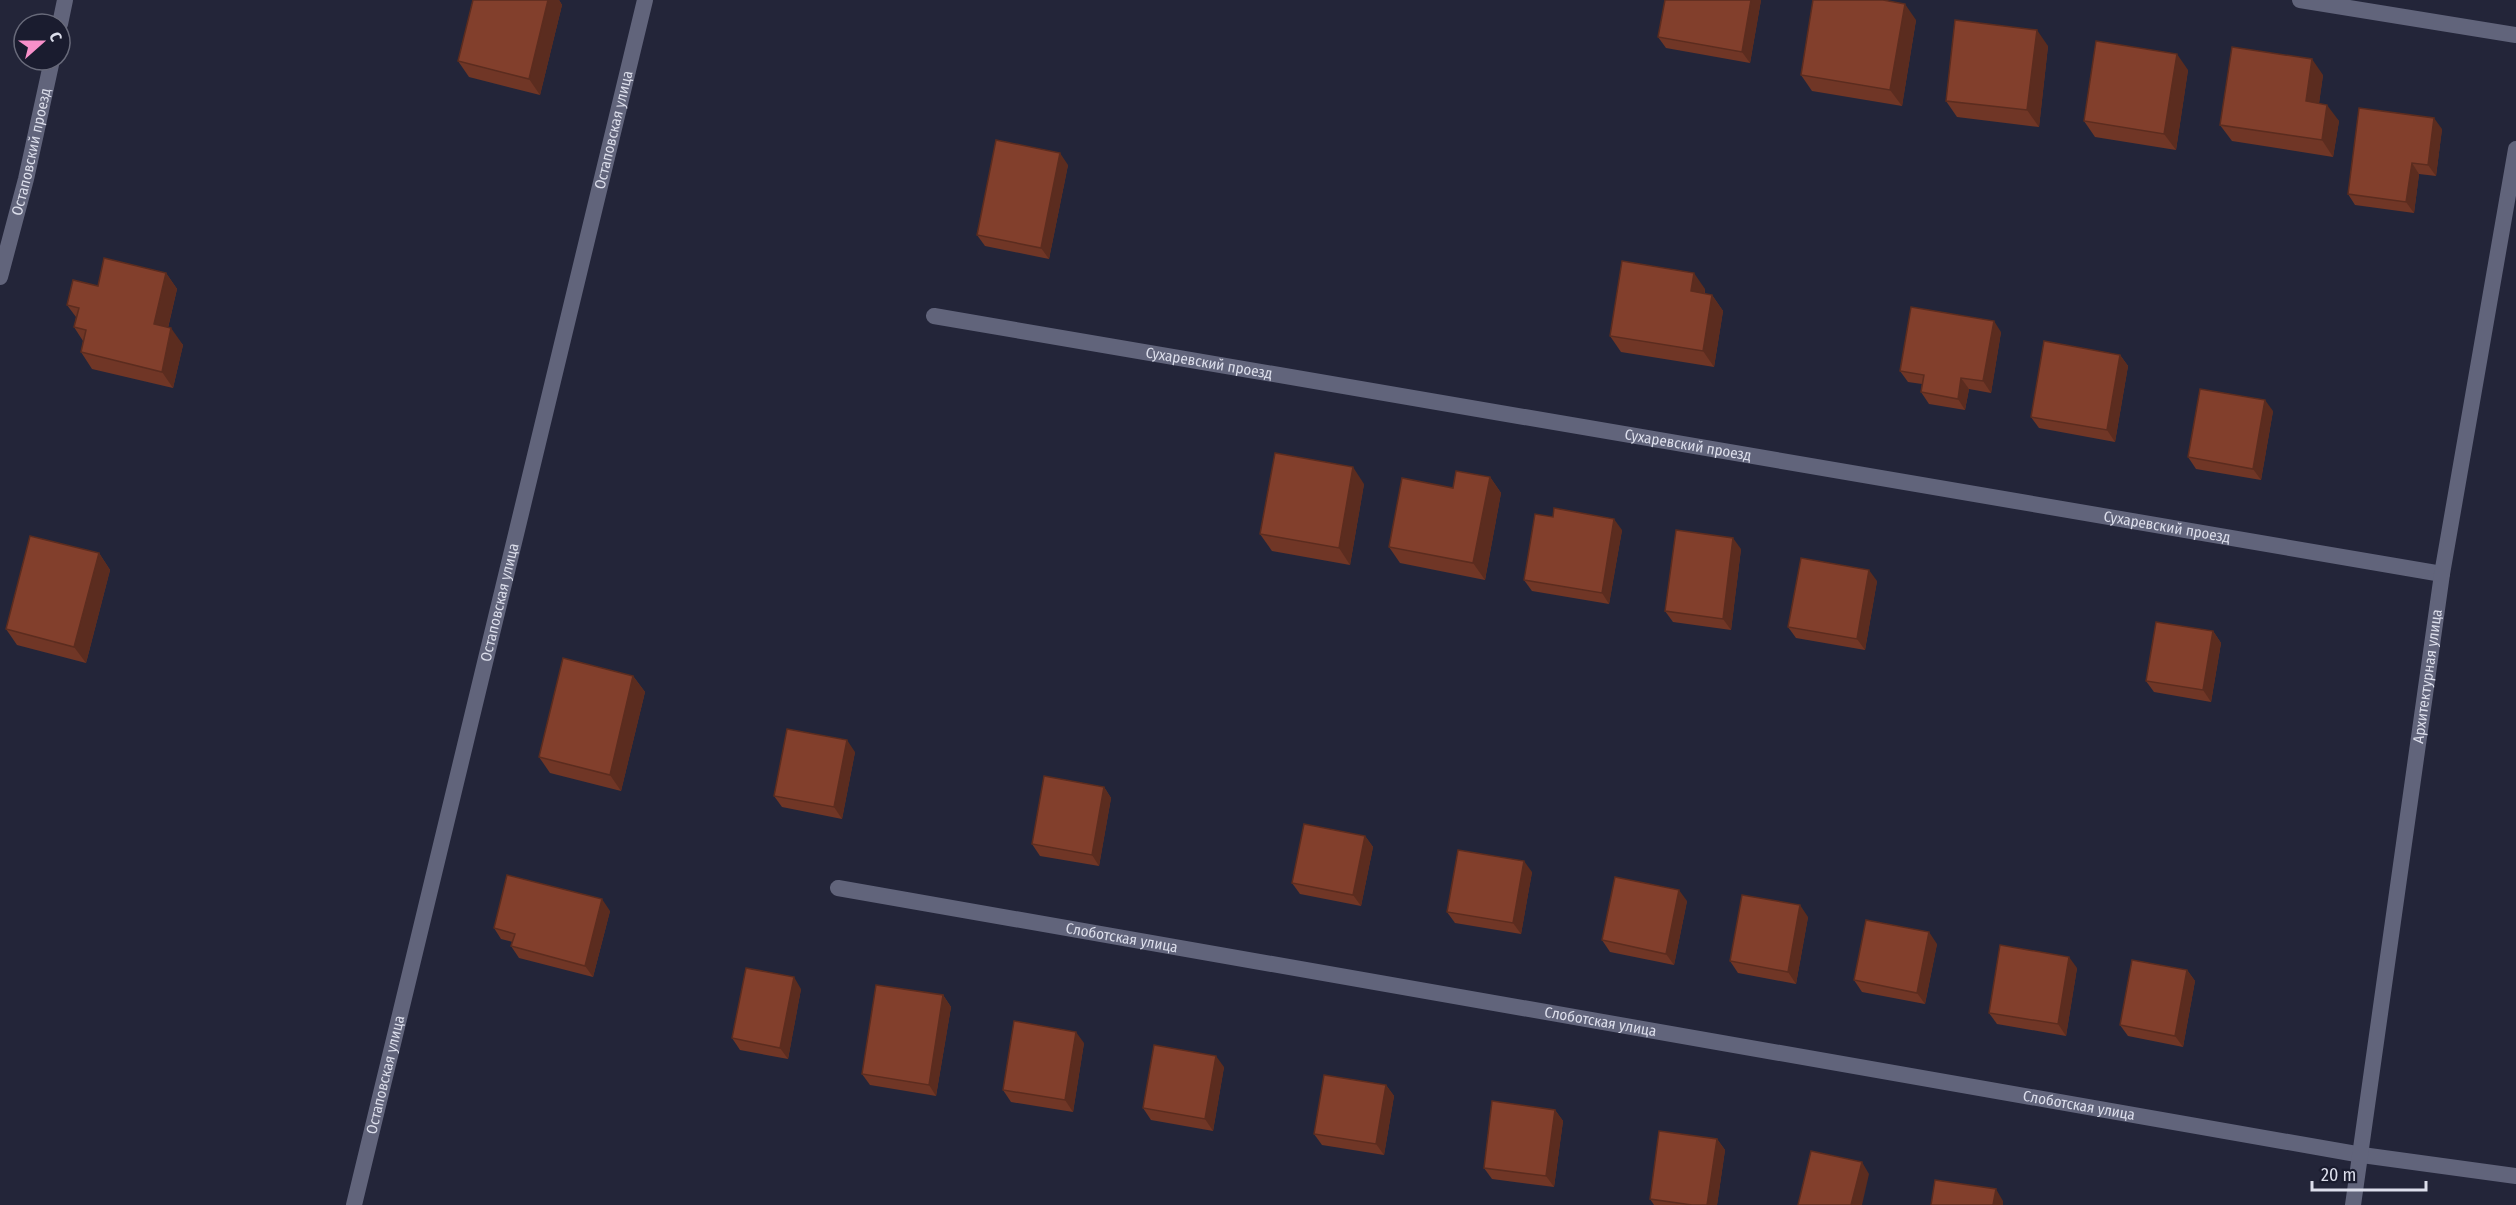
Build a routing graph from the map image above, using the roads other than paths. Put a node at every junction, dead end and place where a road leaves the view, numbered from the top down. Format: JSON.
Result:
{"nodes":[{"id":1,"x":645,"y":0,"type":"edge"},
{"id":2,"x":2300,"y":0,"type":"edge"},
{"id":3,"x":2516,"y":35,"type":"edge"},
{"id":4,"x":49,"y":72,"type":"edge"},
{"id":5,"x":2516,"y":149,"type":"edge"},
{"id":6,"x":0,"y":277,"type":"edge"},
{"id":7,"x":934,"y":316,"type":"dead end"},
{"id":8,"x":2442,"y":574,"type":"junction"},
{"id":9,"x":838,"y":888,"type":"dead end"},
{"id":10,"x":2362,"y":1155,"type":"junction"},
{"id":11,"x":2516,"y":1176,"type":"edge"},
{"id":12,"x":354,"y":1205,"type":"edge"},
{"id":13,"x":2354,"y":1205,"type":"edge"}],
"edges":[{"from":1,"to":12,"type":"street","name":"Остаповская улица"},
{"from":2,"to":3,"type":"street"},
{"from":4,"to":6,"type":"street","name":"Остаповский проезд"},
{"from":5,"to":8,"type":"street","name":"Архитектурная улица"},
{"from":7,"to":8,"type":"street","name":"Сухаревский проезд"},
{"from":8,"to":10,"type":"street","name":"Архитектурная улица"},
{"from":9,"to":10,"type":"street","name":"Слоботская улица"},
{"from":10,"to":11,"type":"street","name":"Слоботская улица"},
{"from":10,"to":13,"type":"street","name":"Архитектурная улица"}]}
